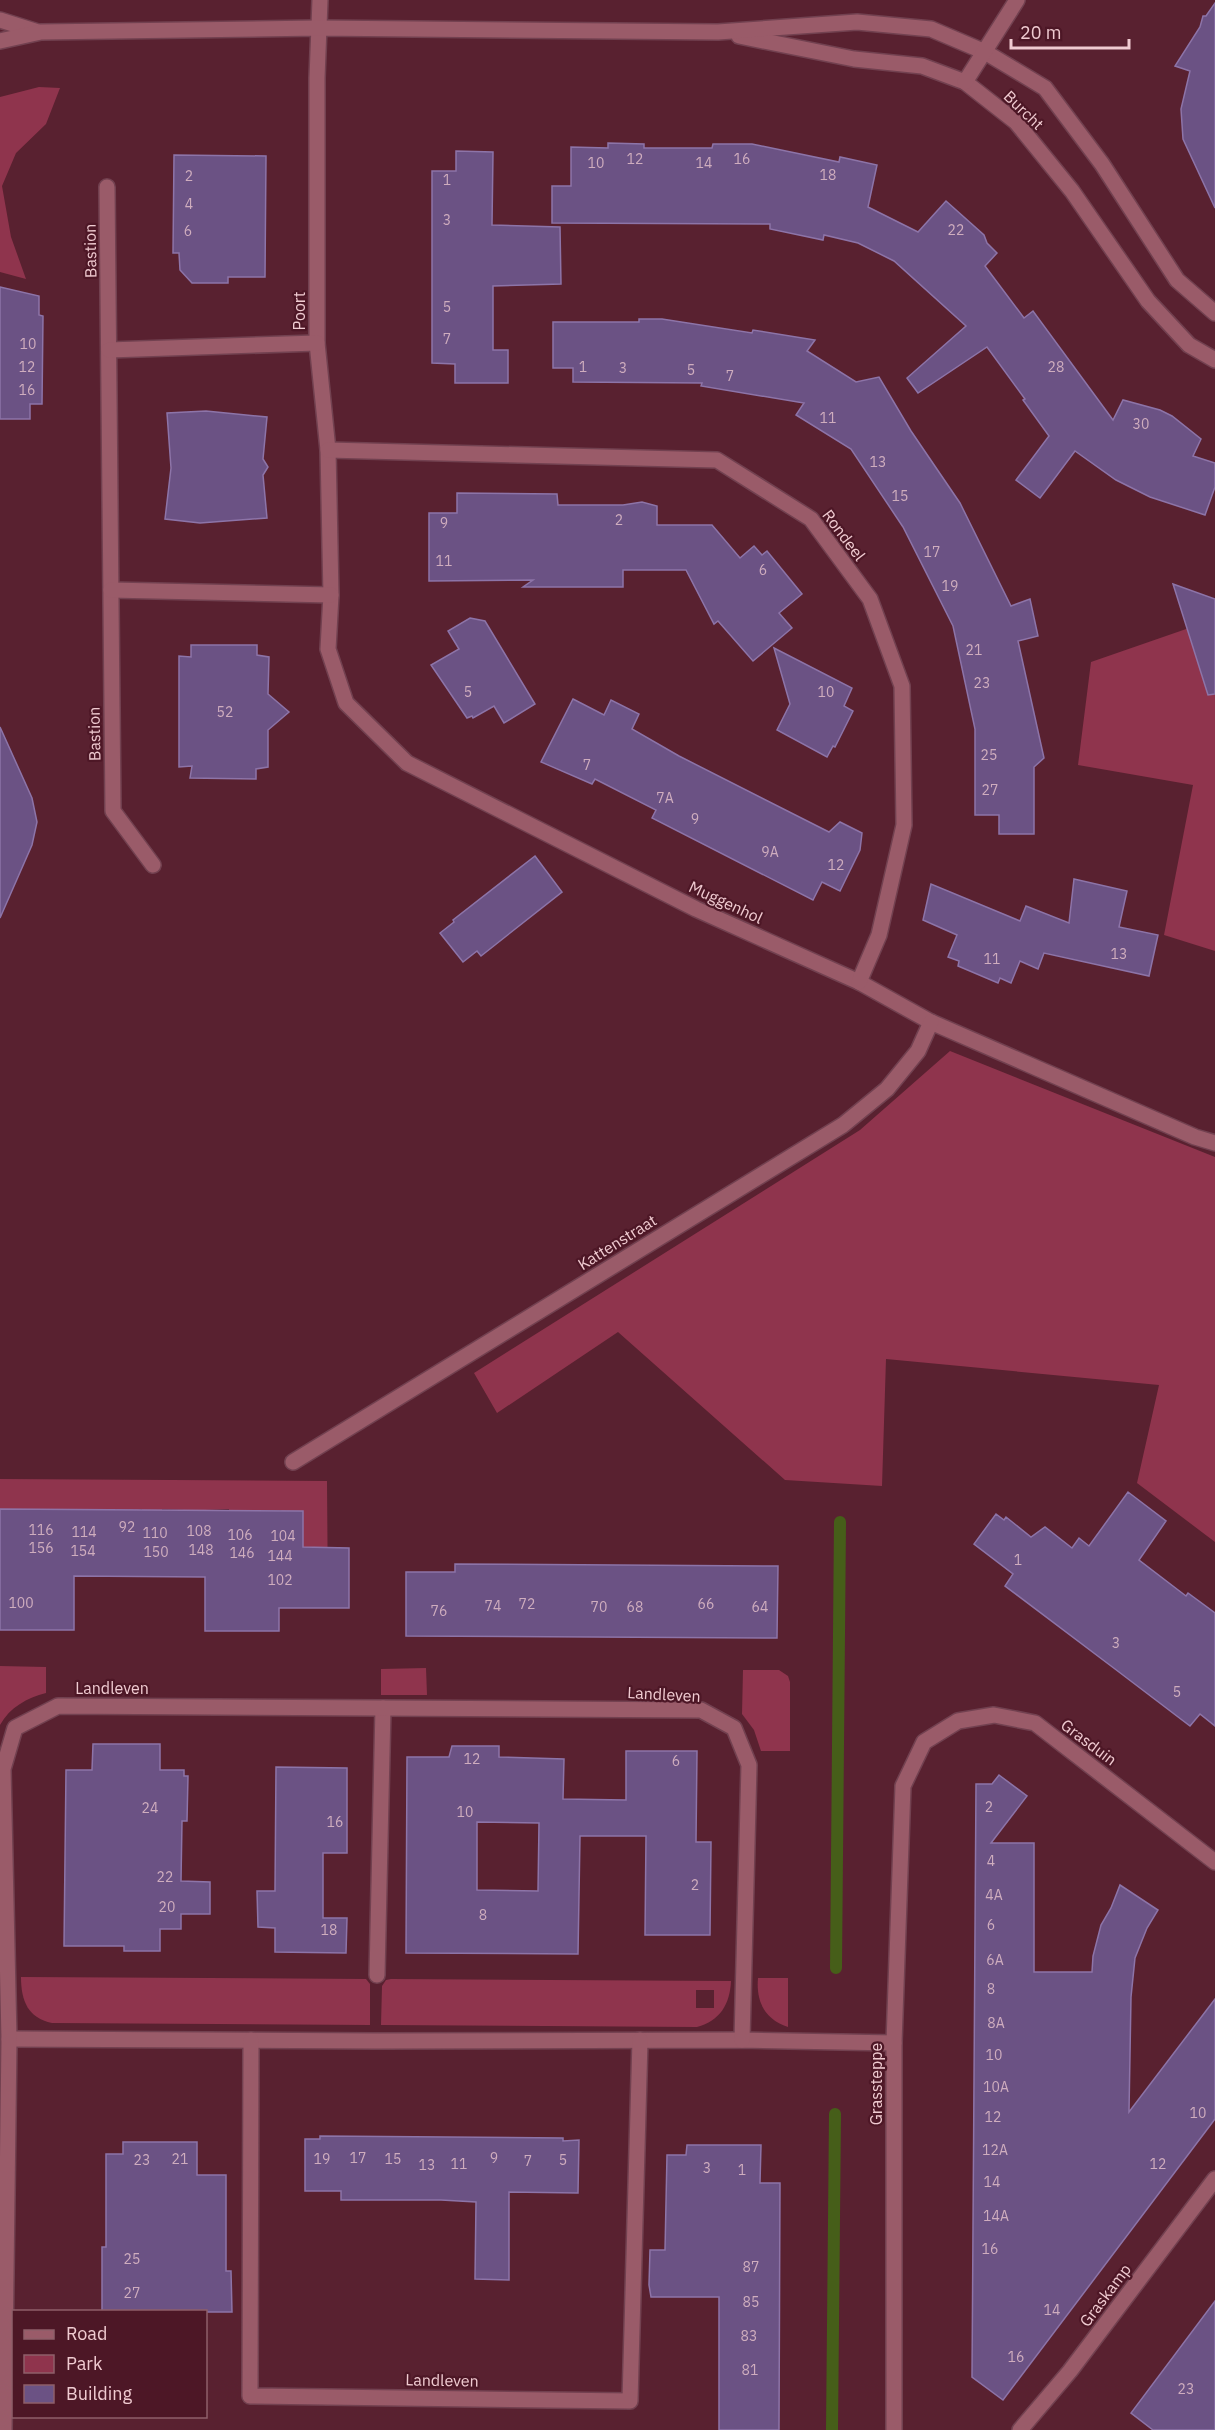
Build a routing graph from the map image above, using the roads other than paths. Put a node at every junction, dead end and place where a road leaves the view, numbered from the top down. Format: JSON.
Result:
{"nodes":[{"id":1,"x":320,"y":0,"type":"edge"},
{"id":2,"x":1017,"y":0,"type":"edge"},
{"id":3,"x":0,"y":20,"type":"edge"},
{"id":4,"x":318,"y":27,"type":"junction"},
{"id":5,"x":41,"y":32,"type":"junction"},
{"id":6,"x":718,"y":32,"type":"junction"},
{"id":7,"x":0,"y":41,"type":"edge"},
{"id":8,"x":985,"y":52,"type":"junction"},
{"id":9,"x":965,"y":82,"type":"junction"},
{"id":10,"x":107,"y":187,"type":"dead end"},
{"id":11,"x":1215,"y":313,"type":"edge"},
{"id":12,"x":317,"y":343,"type":"junction"},
{"id":13,"x":109,"y":350,"type":"junction"},
{"id":14,"x":1215,"y":360,"type":"edge"},
{"id":15,"x":328,"y":450,"type":"junction"},
{"id":16,"x":111,"y":590,"type":"junction"},
{"id":17,"x":331,"y":595,"type":"junction"},
{"id":18,"x":153,"y":865,"type":"dead end"},
{"id":19,"x":859,"y":982,"type":"junction"},
{"id":20,"x":932,"y":1022,"type":"junction"},
{"id":21,"x":1215,"y":1143,"type":"edge"},
{"id":22,"x":293,"y":1462,"type":"dead end"},
{"id":23,"x":383,"y":1708,"type":"junction"},
{"id":24,"x":924,"y":1742,"type":"joint"},
{"id":25,"x":1215,"y":1862,"type":"edge"},
{"id":26,"x":377,"y":1975,"type":"dead end"},
{"id":27,"x":9,"y":2039,"type":"junction"},
{"id":28,"x":251,"y":2040,"type":"junction"},
{"id":29,"x":640,"y":2040,"type":"junction"},
{"id":30,"x":742,"y":2040,"type":"junction"},
{"id":31,"x":894,"y":2043,"type":"junction"},
{"id":32,"x":1215,"y":2179,"type":"edge"},
{"id":33,"x":4,"y":2430,"type":"edge"},
{"id":34,"x":894,"y":2430,"type":"edge"},
{"id":35,"x":1020,"y":2430,"type":"edge"}],
"edges":[{"from":1,"to":4,"type":"street","name":"Poort"},
{"from":2,"to":8,"type":"street"},
{"from":3,"to":5,"type":"street","name":"Burcht"},
{"from":4,"to":5,"type":"street","name":"Burcht"},
{"from":4,"to":6,"type":"street","name":"Burcht"},
{"from":4,"to":12,"type":"street","name":"Poort"},
{"from":5,"to":7,"type":"street","name":"Burcht"},
{"from":6,"to":8,"type":"street","name":"Burcht"},
{"from":6,"to":9,"type":"street","name":"Burcht"},
{"from":8,"to":9,"type":"street"},
{"from":8,"to":11,"type":"street","name":"Burcht"},
{"from":9,"to":14,"type":"street","name":"Burcht"},
{"from":10,"to":13,"type":"street","name":"Bastion"},
{"from":12,"to":13,"type":"street"},
{"from":12,"to":15,"type":"street","name":"Poort"},
{"from":13,"to":16,"type":"street","name":"Bastion"},
{"from":15,"to":17,"type":"street","name":"Poort"},
{"from":15,"to":19,"type":"street","name":"Rondeel"},
{"from":16,"to":17,"type":"street"},
{"from":16,"to":18,"type":"street","name":"Bastion"},
{"from":17,"to":19,"type":"street","name":"Muggenhol"},
{"from":19,"to":20,"type":"street","name":"Muggenhol"},
{"from":20,"to":21,"type":"street","name":"Muggenhol"},
{"from":20,"to":22,"type":"street","name":"Kattenstraat"},
{"from":23,"to":26,"type":"street"},
{"from":23,"to":27,"type":"street","name":"Landleven"},
{"from":23,"to":30,"type":"street","name":"Landleven"},
{"from":24,"to":25,"type":"street","name":"Grasduin"},
{"from":24,"to":31,"type":"street","name":"Grassteppe"},
{"from":27,"to":28,"type":"street"},
{"from":27,"to":33,"type":"street","name":"Landleven"},
{"from":28,"to":29,"type":"street"},
{"from":28,"to":29,"type":"street","name":"Landleven"},
{"from":29,"to":30,"type":"street"},
{"from":30,"to":31,"type":"street"},
{"from":31,"to":34,"type":"street","name":"Grassteppe"},
{"from":32,"to":35,"type":"street","name":"Graskamp"}]}
